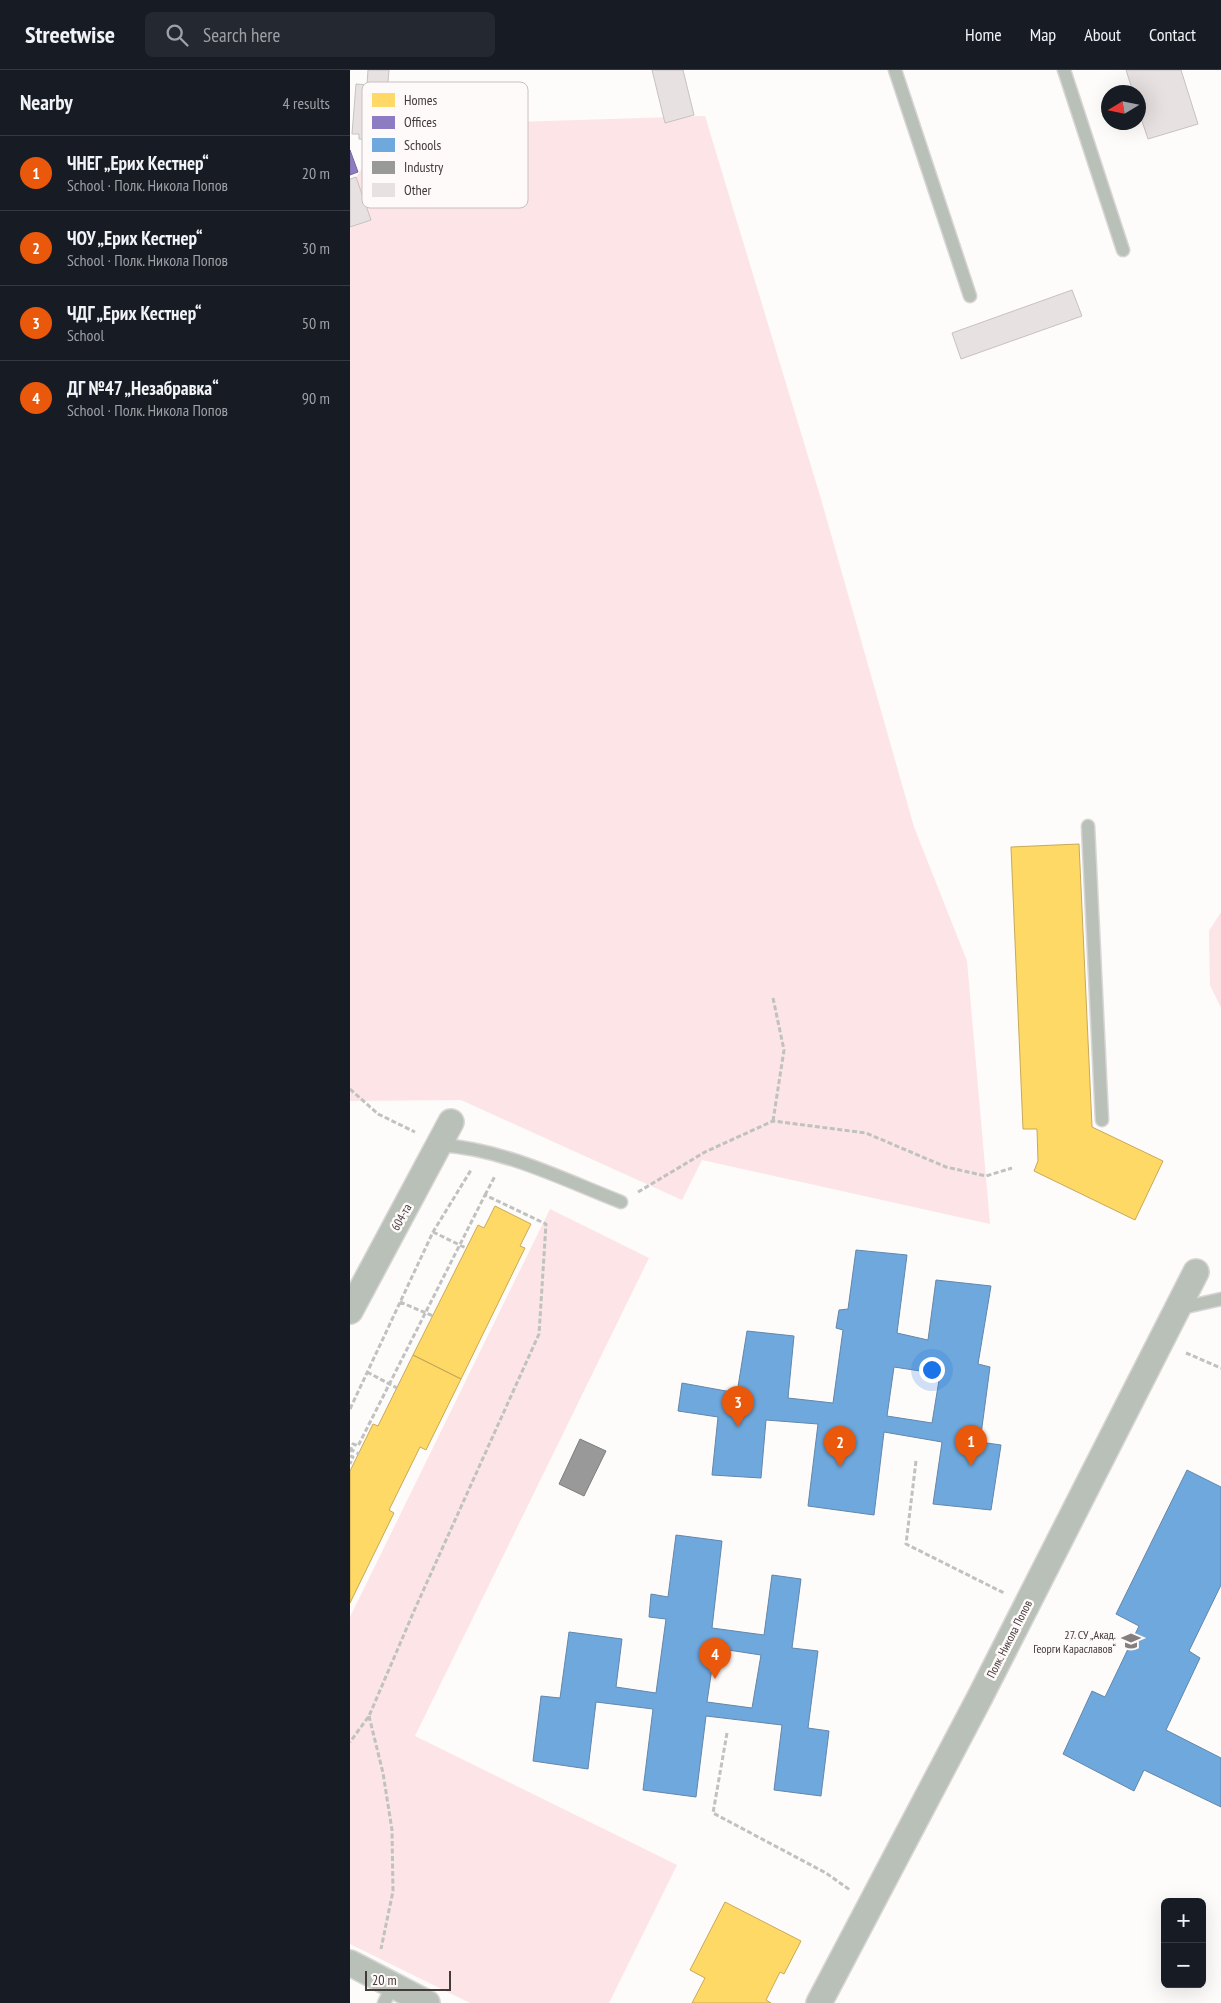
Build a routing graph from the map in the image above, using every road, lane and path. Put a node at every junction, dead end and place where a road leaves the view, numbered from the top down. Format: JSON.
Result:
{"nodes":[{"id":1,"x":895,"y":70,"type":"edge"},
{"id":2,"x":1064,"y":70,"type":"edge"},
{"id":3,"x":1124,"y":250,"type":"dead end"},
{"id":4,"x":970,"y":296,"type":"dead end"},
{"id":5,"x":1088,"y":826,"type":"dead end"},
{"id":6,"x":773,"y":998,"type":"dead end"},
{"id":7,"x":350,"y":1089,"type":"edge"},
{"id":8,"x":1102,"y":1120,"type":"dead end"},
{"id":9,"x":773,"y":1121,"type":"junction"},
{"id":10,"x":451,"y":1122,"type":"dead end"},
{"id":11,"x":440,"y":1145,"type":"junction"},
{"id":12,"x":483,"y":1150,"type":"junction"},
{"id":13,"x":1012,"y":1168,"type":"dead end"},
{"id":14,"x":621,"y":1202,"type":"joint"},
{"id":15,"x":433,"y":1232,"type":"junction"},
{"id":16,"x":460,"y":1244,"type":"junction"},
{"id":17,"x":466,"y":1248,"type":"dead end"},
{"id":18,"x":1196,"y":1272,"type":"dead end"},
{"id":19,"x":1221,"y":1299,"type":"edge"},
{"id":20,"x":400,"y":1302,"type":"junction"},
{"id":21,"x":1177,"y":1309,"type":"junction"},
{"id":22,"x":350,"y":1311,"type":"edge"},
{"id":23,"x":426,"y":1313,"type":"junction"},
{"id":24,"x":433,"y":1316,"type":"dead end"},
{"id":25,"x":1160,"y":1342,"type":"junction"},
{"id":26,"x":1221,"y":1368,"type":"edge"},
{"id":27,"x":367,"y":1372,"type":"junction"},
{"id":28,"x":389,"y":1384,"type":"junction"},
{"id":29,"x":397,"y":1388,"type":"dead end"},
{"id":30,"x":350,"y":1409,"type":"edge"},
{"id":31,"x":350,"y":1452,"type":"edge"},
{"id":32,"x":358,"y":1454,"type":"dead end"},
{"id":33,"x":916,"y":1461,"type":"dead end"},
{"id":34,"x":350,"y":1464,"type":"edge"},
{"id":35,"x":1026,"y":1605,"type":"junction"},
{"id":36,"x":369,"y":1716,"type":"junction"},
{"id":37,"x":727,"y":1733,"type":"dead end"},
{"id":38,"x":350,"y":1742,"type":"edge"},
{"id":39,"x":870,"y":1905,"type":"junction"},
{"id":40,"x":381,"y":1952,"type":"dead end"},
{"id":41,"x":350,"y":1963,"type":"edge"},
{"id":42,"x":389,"y":1994,"type":"edge"},
{"id":43,"x":427,"y":2003,"type":"edge"},
{"id":44,"x":819,"y":2003,"type":"edge"}],
"edges":[{"from":1,"to":4,"type":"lane"},
{"from":2,"to":3,"type":"lane"},
{"from":5,"to":8,"type":"lane"},
{"from":6,"to":9,"type":"path"},
{"from":7,"to":11,"type":"path"},
{"from":9,"to":13,"type":"path"},
{"from":9,"to":14,"type":"path"},
{"from":10,"to":11,"type":"street","name":"604-та"},
{"from":11,"to":12,"type":"lane"},
{"from":11,"to":22,"type":"street","name":"604-та"},
{"from":12,"to":14,"type":"lane"},
{"from":12,"to":15,"type":"path"},
{"from":15,"to":16,"type":"path"},
{"from":15,"to":20,"type":"path"},
{"from":16,"to":17,"type":"path"},
{"from":16,"to":23,"type":"path"},
{"from":16,"to":36,"type":"path"},
{"from":18,"to":21,"type":"street","name":"Полк. Никола Попов"},
{"from":19,"to":21,"type":"lane"},
{"from":20,"to":23,"type":"path"},
{"from":20,"to":27,"type":"path"},
{"from":21,"to":25,"type":"street","name":"Полк. Никола Попов"},
{"from":23,"to":24,"type":"path"},
{"from":23,"to":28,"type":"path"},
{"from":25,"to":26,"type":"path"},
{"from":25,"to":35,"type":"street","name":"Полк. Никола Попов"},
{"from":27,"to":28,"type":"path"},
{"from":27,"to":30,"type":"path"},
{"from":28,"to":29,"type":"path"},
{"from":28,"to":31,"type":"path"},
{"from":31,"to":32,"type":"path"},
{"from":31,"to":34,"type":"path"},
{"from":33,"to":35,"type":"path"},
{"from":35,"to":39,"type":"street","name":"Полк. Никола Попов"},
{"from":36,"to":38,"type":"path"},
{"from":36,"to":40,"type":"path"},
{"from":37,"to":39,"type":"path"},
{"from":39,"to":44,"type":"street","name":"Полк. Никола Попов"},
{"from":41,"to":42,"type":"street"},
{"from":42,"to":43,"type":"street"}]}
